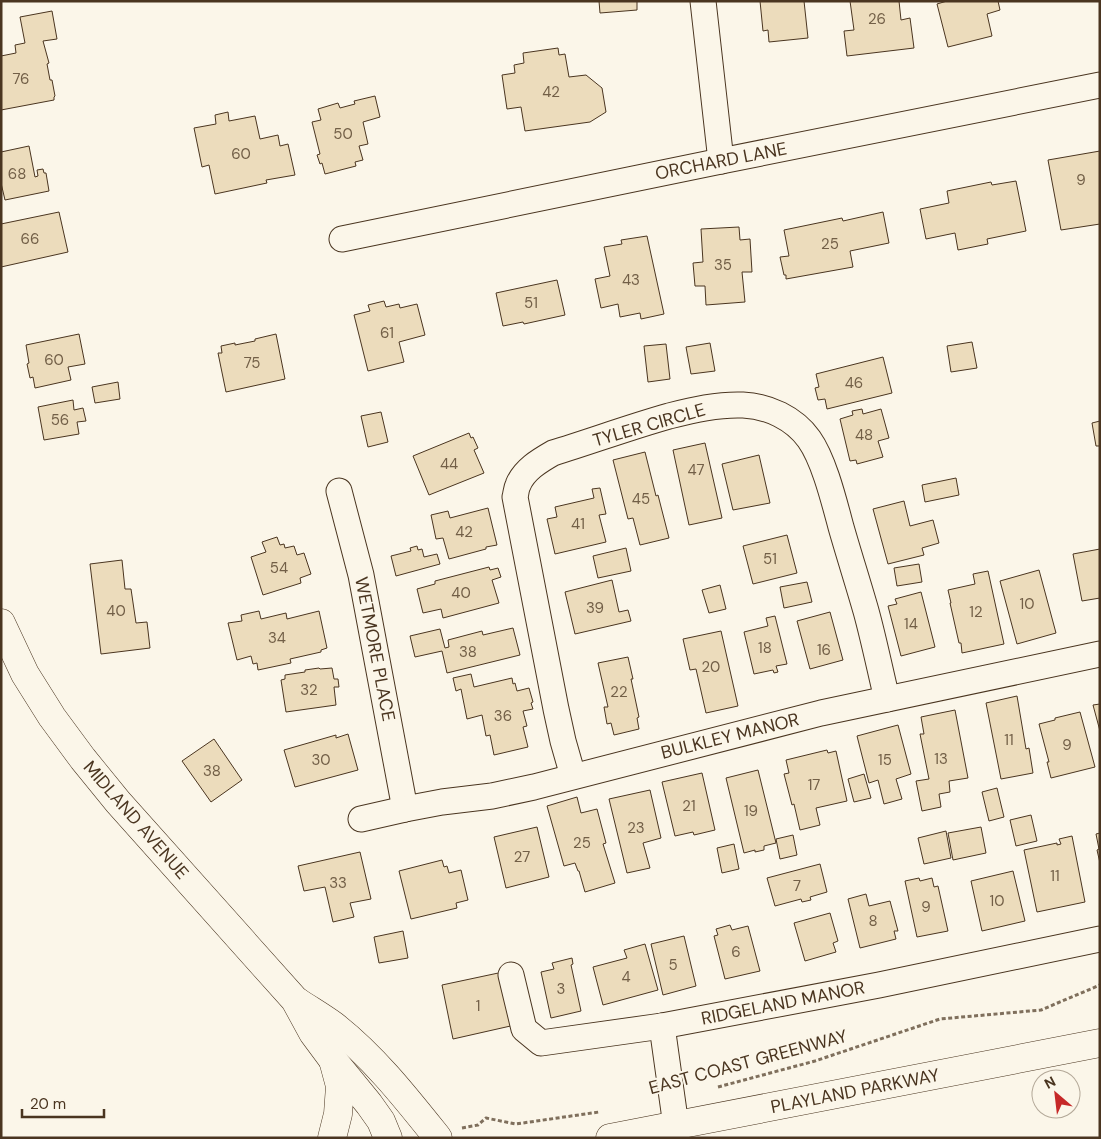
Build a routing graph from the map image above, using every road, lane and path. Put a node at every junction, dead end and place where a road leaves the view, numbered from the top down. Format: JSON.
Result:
{"nodes":[{"id":1,"x":703,"y":1,"type":"edge"},
{"id":2,"x":1100,"y":85,"type":"edge"},
{"id":3,"x":721,"y":161,"type":"junction"},
{"id":4,"x":342,"y":239,"type":"dead end"},
{"id":5,"x":339,"y":491,"type":"dead end"},
{"id":6,"x":1,"y":623,"type":"edge"},
{"id":7,"x":1100,"y":654,"type":"edge"},
{"id":8,"x":887,"y":699,"type":"junction"},
{"id":9,"x":574,"y":776,"type":"junction"},
{"id":10,"x":405,"y":809,"type":"junction"},
{"id":11,"x":361,"y":819,"type":"dead end"},
{"id":12,"x":1100,"y":939,"type":"edge"},
{"id":13,"x":512,"y":975,"type":"dead end"},
{"id":14,"x":1100,"y":985,"type":"edge"},
{"id":15,"x":295,"y":1000,"type":"junction"},
{"id":16,"x":662,"y":1026,"type":"junction"},
{"id":17,"x":1100,"y":1044,"type":"edge"},
{"id":18,"x":333,"y":1060,"type":"junction"},
{"id":19,"x":671,"y":1099,"type":"junction"},
{"id":20,"x":603,"y":1111,"type":"dead end"},
{"id":21,"x":676,"y":1126,"type":"junction"},
{"id":22,"x":436,"y":1135,"type":"edge"},
{"id":23,"x":332,"y":1138,"type":"edge"},
{"id":24,"x":388,"y":1138,"type":"edge"},
{"id":25,"x":610,"y":1138,"type":"edge"}],
"edges":[{"from":1,"to":3,"type":"street"},
{"from":2,"to":3,"type":"street","name":"ORCHARD LANE"},
{"from":3,"to":4,"type":"street","name":"ORCHARD LANE"},
{"from":5,"to":10,"type":"street","name":"WETMORE PLACE"},
{"from":6,"to":15,"type":"street","name":"MIDLAND AVENUE"},
{"from":7,"to":8,"type":"street","name":"BULKLEY MANOR"},
{"from":8,"to":9,"type":"street","name":"BULKLEY MANOR"},
{"from":8,"to":9,"type":"street","name":"TYLER CIRCLE"},
{"from":9,"to":10,"type":"street","name":"BULKLEY MANOR"},
{"from":10,"to":11,"type":"street","name":"BULKLEY MANOR"},
{"from":12,"to":16,"type":"street","name":"RIDGELAND MANOR"},
{"from":13,"to":16,"type":"street","name":"RIDGELAND MANOR"},
{"from":14,"to":19,"type":"path","name":"EAST COAST GREENWAY"},
{"from":15,"to":18,"type":"street","name":"MIDLAND AVENUE"},
{"from":15,"to":22,"type":"street","name":"MIDLAND AVENUE"},
{"from":16,"to":19,"type":"street"},
{"from":17,"to":21,"type":"street","name":"PLAYLAND PARKWAY"},
{"from":18,"to":23,"type":"street"},
{"from":18,"to":24,"type":"street","name":"MIDLAND AVENUE"},
{"from":19,"to":21,"type":"street"},
{"from":20,"to":22,"type":"path"},
{"from":21,"to":25,"type":"street","name":"PLAYLAND PARKWAY"}]}
